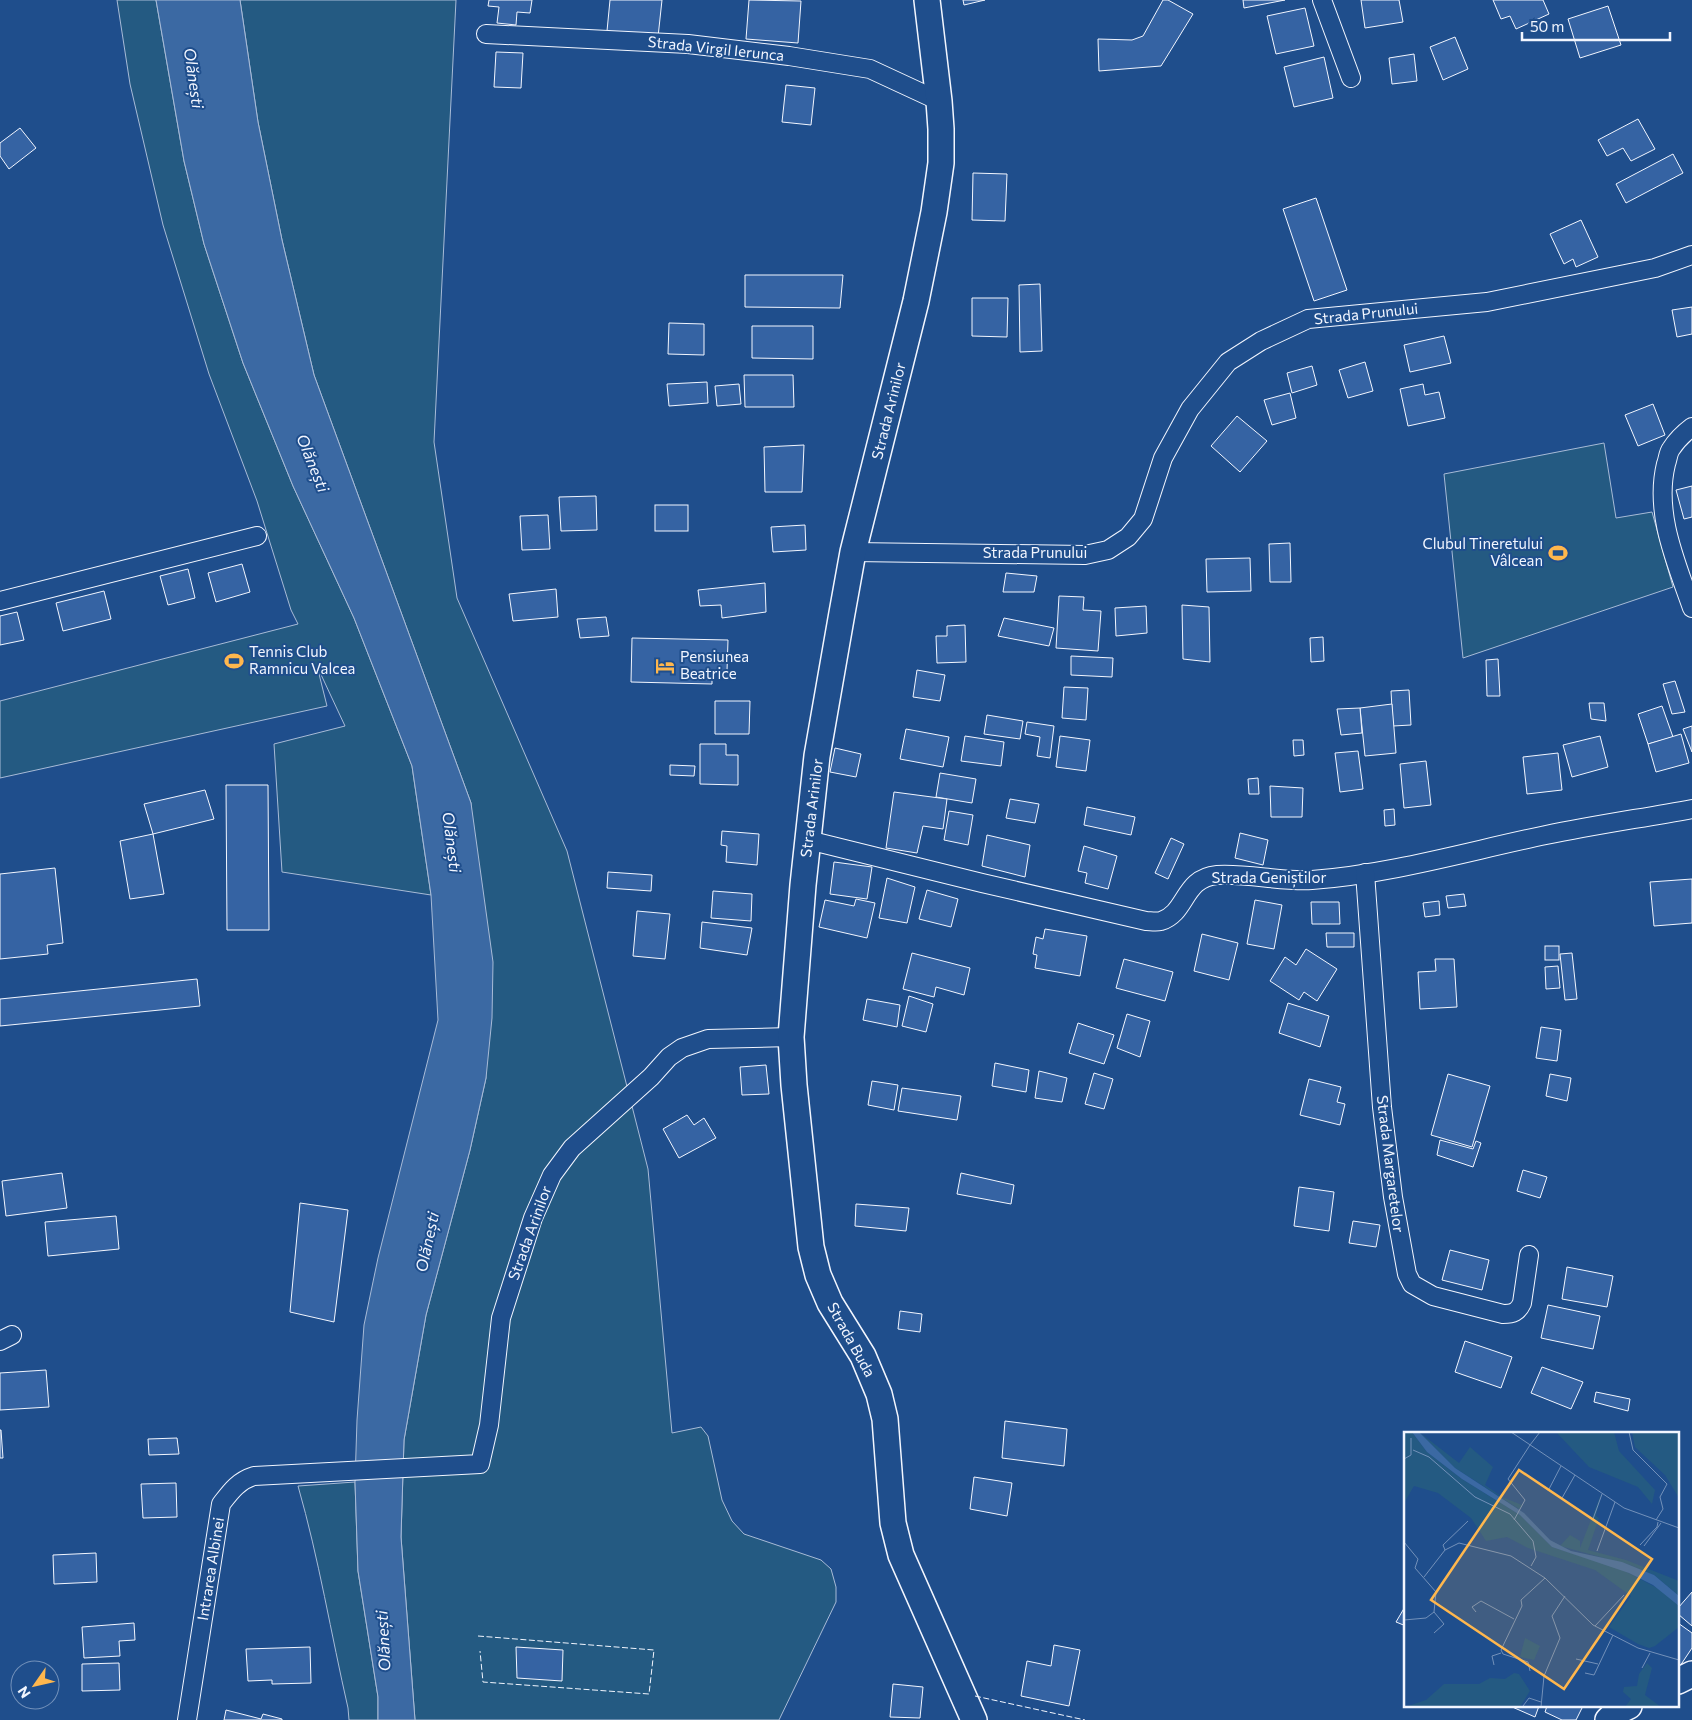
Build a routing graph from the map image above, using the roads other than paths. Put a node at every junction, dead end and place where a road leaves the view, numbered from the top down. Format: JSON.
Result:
{"nodes":[{"id":1,"x":927,"y":0,"type":"edge"},
{"id":2,"x":1322,"y":0,"type":"edge"},
{"id":3,"x":486,"y":34,"type":"dead end"},
{"id":4,"x":1351,"y":78,"type":"dead end"},
{"id":5,"x":939,"y":101,"type":"junction"},
{"id":6,"x":1692,"y":255,"type":"edge"},
{"id":7,"x":1692,"y":427,"type":"edge"},
{"id":8,"x":257,"y":536,"type":"dead end"},
{"id":9,"x":853,"y":552,"type":"junction"},
{"id":10,"x":0,"y":601,"type":"edge"},
{"id":11,"x":1692,"y":608,"type":"edge"},
{"id":12,"x":1692,"y":809,"type":"edge"},
{"id":13,"x":808,"y":840,"type":"junction"},
{"id":14,"x":1365,"y":873,"type":"junction"},
{"id":15,"x":791,"y":1037,"type":"junction"},
{"id":16,"x":1529,"y":1255,"type":"dead end"},
{"id":17,"x":480,"y":1464,"type":"joint"},
{"id":18,"x":1692,"y":1674,"type":"edge"},
{"id":19,"x":1680,"y":1680,"type":"edge"},
{"id":20,"x":1624,"y":1708,"type":"edge"},
{"id":21,"x":187,"y":1720,"type":"edge"},
{"id":22,"x":974,"y":1720,"type":"edge"},
{"id":23,"x":1608,"y":1720,"type":"edge"}],
"edges":[{"from":1,"to":5,"type":"street","name":"Strada Arinilor"},
{"from":2,"to":4,"type":"street"},
{"from":3,"to":5,"type":"street","name":"Strada Virgil Ierunca"},
{"from":5,"to":9,"type":"street","name":"Strada Arinilor"},
{"from":6,"to":9,"type":"street","name":"Strada Prunului"},
{"from":7,"to":11,"type":"street"},
{"from":8,"to":10,"type":"street"},
{"from":9,"to":13,"type":"street","name":"Strada Arinilor"},
{"from":12,"to":14,"type":"street","name":"Strada Geniștilor"},
{"from":13,"to":14,"type":"street","name":"Strada Geniștilor"},
{"from":13,"to":15,"type":"street","name":"Strada Arinilor"},
{"from":14,"to":16,"type":"street","name":"Strada Margaretelor"},
{"from":15,"to":17,"type":"street","name":"Strada Arinilor"},
{"from":15,"to":22,"type":"street","name":"Strada Buda"},
{"from":17,"to":21,"type":"street","name":"Intrarea Albinei"},
{"from":18,"to":19,"type":"street"},
{"from":20,"to":23,"type":"street"}]}
